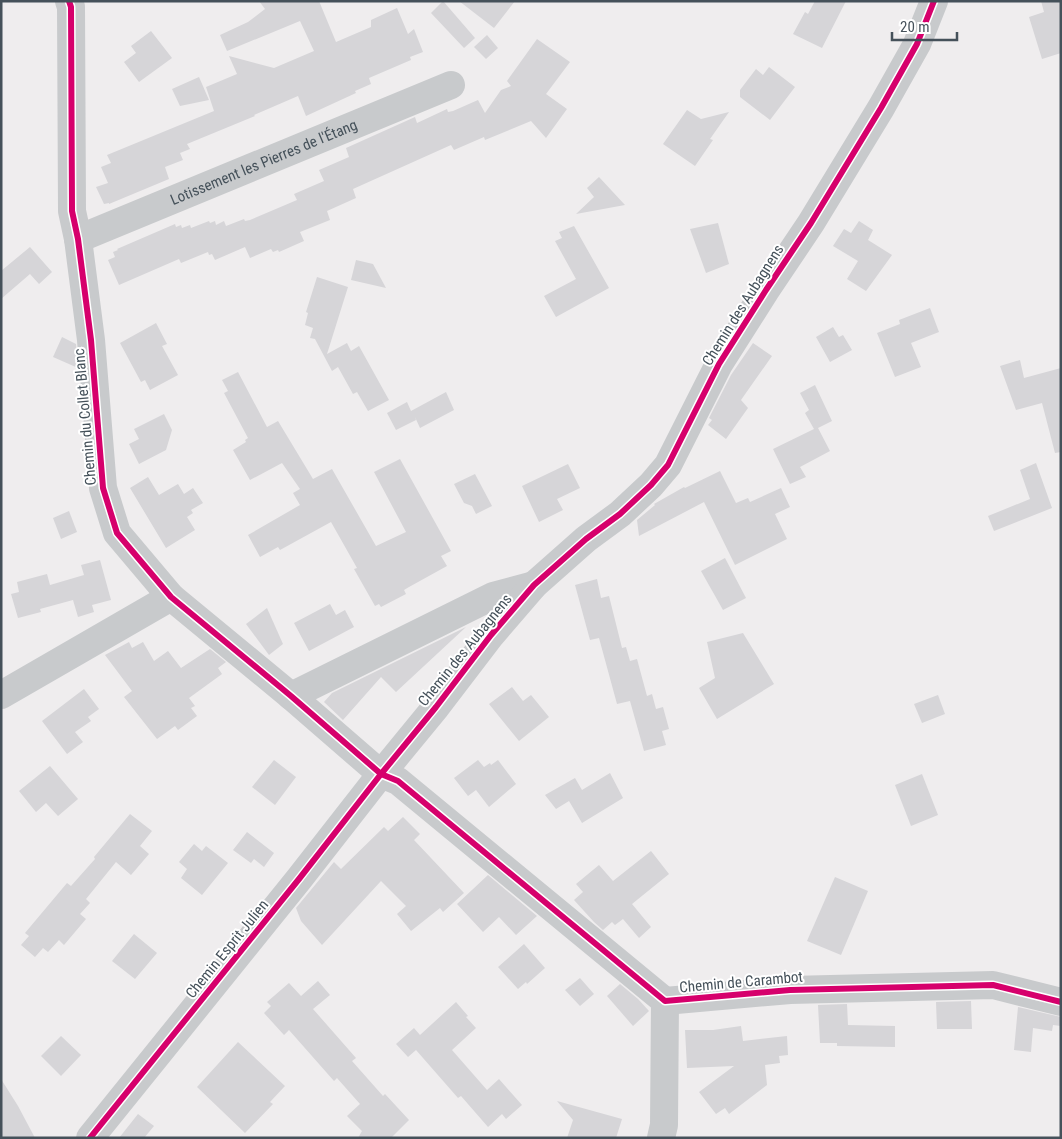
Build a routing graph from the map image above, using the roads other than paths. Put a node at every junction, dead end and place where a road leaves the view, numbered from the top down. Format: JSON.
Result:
{"nodes":[{"id":1,"x":69,"y":1,"type":"edge"},
{"id":2,"x":934,"y":1,"type":"edge"},
{"id":3,"x":451,"y":85,"type":"dead end"},
{"id":4,"x":78,"y":239,"type":"junction"},
{"id":5,"x":534,"y":585,"type":"junction"},
{"id":6,"x":171,"y":598,"type":"junction"},
{"id":7,"x":1,"y":695,"type":"edge"},
{"id":8,"x":291,"y":696,"type":"junction"},
{"id":9,"x":380,"y":774,"type":"junction"},
{"id":10,"x":665,"y":1001,"type":"junction"},
{"id":11,"x":1061,"y":1002,"type":"edge"},
{"id":12,"x":90,"y":1138,"type":"edge"},
{"id":13,"x":661,"y":1138,"type":"edge"}],
"edges":[{"from":1,"to":4,"type":"street","name":"Chemin du Collet Blanc"},
{"from":2,"to":5,"type":"street","name":"Chemin des Aubagnens"},
{"from":3,"to":4,"type":"street","name":"Lotissement les Pierres de l'Étang"},
{"from":4,"to":6,"type":"street","name":"Chemin du Collet Blanc"},
{"from":5,"to":8,"type":"street"},
{"from":5,"to":9,"type":"street","name":"Chemin des Aubagnens"},
{"from":6,"to":7,"type":"street"},
{"from":6,"to":8,"type":"street","name":"Chemin du Collet Blanc"},
{"from":8,"to":9,"type":"street","name":"Chemin du Collet Blanc"},
{"from":9,"to":10,"type":"street","name":"Chemin de Carambot"},
{"from":9,"to":12,"type":"street","name":"Chemin Esprit Julien"},
{"from":10,"to":11,"type":"street","name":"Chemin de Carambot"},
{"from":10,"to":13,"type":"street"}]}
